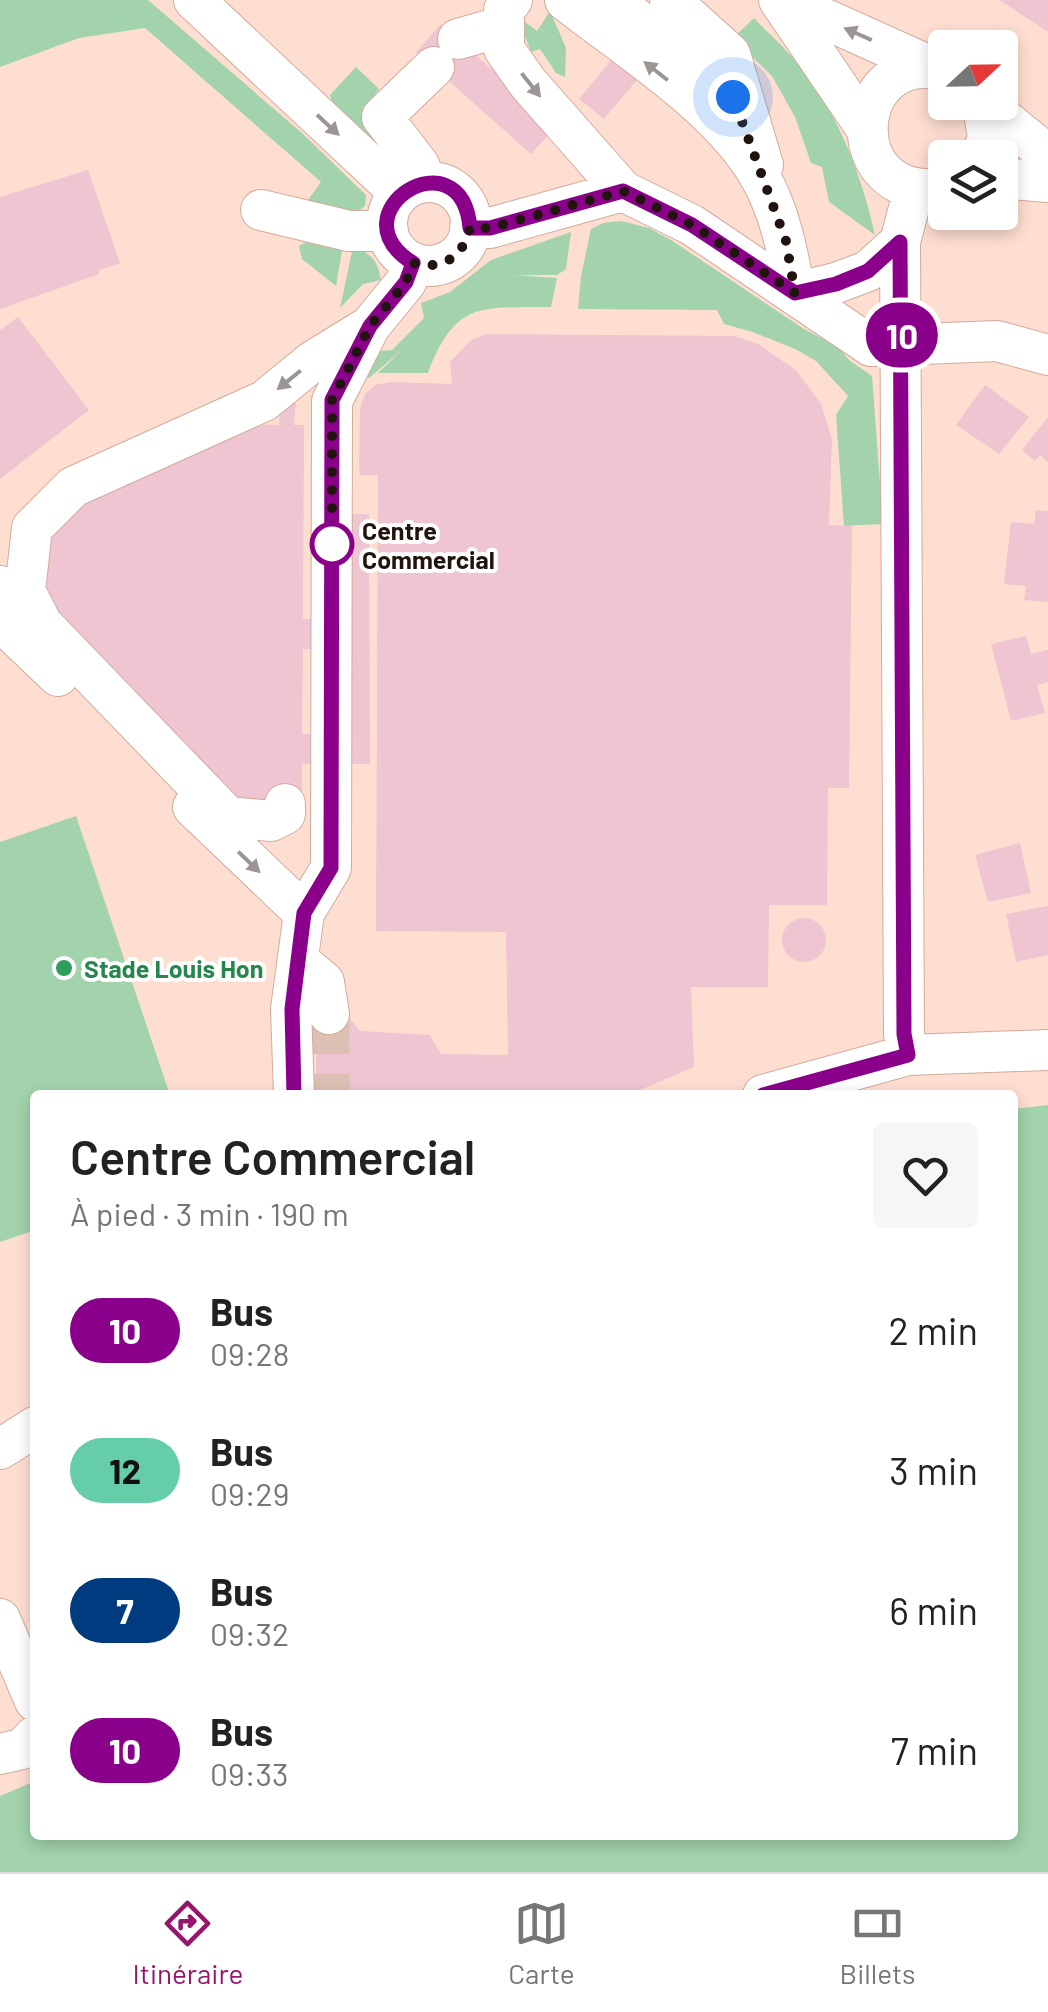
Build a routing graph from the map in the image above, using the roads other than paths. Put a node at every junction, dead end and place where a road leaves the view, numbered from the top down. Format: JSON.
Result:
{"nodes":[{"id":1,"x":194,"y":0,"type":"edge"},
{"id":2,"x":565,"y":0,"type":"edge"},
{"id":3,"x":614,"y":0,"type":"edge"},
{"id":4,"x":670,"y":0,"type":"edge"},
{"id":5,"x":781,"y":0,"type":"edge"},
{"id":6,"x":508,"y":13,"type":"edge"},
{"id":7,"x":928,"y":65,"type":"edge"},
{"id":8,"x":928,"y":70,"type":"edge"},
{"id":9,"x":1004,"y":120,"type":"edge"},
{"id":10,"x":866,"y":128,"type":"junction"},
{"id":11,"x":1048,"y":155,"type":"edge"},
{"id":12,"x":760,"y":176,"type":"junction"},
{"id":13,"x":1018,"y":180,"type":"edge"},
{"id":14,"x":1048,"y":182,"type":"edge"},
{"id":15,"x":928,"y":188,"type":"edge"},
{"id":16,"x":623,"y":191,"type":"junction"},
{"id":17,"x":928,"y":192,"type":"edge"},
{"id":18,"x":404,"y":203,"type":"junction"},
{"id":19,"x":261,"y":210,"type":"dead end"},
{"id":20,"x":470,"y":228,"type":"junction"},
{"id":21,"x":786,"y":241,"type":"junction"},
{"id":22,"x":900,"y":242,"type":"junction"},
{"id":23,"x":413,"y":263,"type":"junction"},
{"id":24,"x":795,"y":293,"type":"junction"},
{"id":25,"x":370,"y":326,"type":"junction"},
{"id":26,"x":902,"y":345,"type":"junction"},
{"id":27,"x":1048,"y":355,"type":"edge"},
{"id":28,"x":1,"y":570,"type":"edge"},
{"id":29,"x":285,"y":804,"type":"dead end"},
{"id":30,"x":304,"y":913,"type":"junction"},
{"id":31,"x":298,"y":960,"type":"junction"},
{"id":32,"x":329,"y":1014,"type":"tunnel mouth"},
{"id":33,"x":1048,"y":1050,"type":"edge"},
{"id":34,"x":908,"y":1055,"type":"junction"},
{"id":35,"x":294,"y":1090,"type":"edge"},
{"id":36,"x":780,"y":1090,"type":"edge"},
{"id":37,"x":30,"y":1430,"type":"edge"},
{"id":38,"x":0,"y":1449,"type":"edge"},
{"id":39,"x":0,"y":1619,"type":"edge"},
{"id":40,"x":30,"y":1689,"type":"edge"},
{"id":41,"x":30,"y":1741,"type":"edge"},
{"id":42,"x":0,"y":1754,"type":"edge"}],
"edges":[{"from":1,"to":18,"type":"street","one_way":true},
{"from":12,"to":2,"type":"street","one_way":true},
{"from":3,"to":12,"type":"street"},
{"from":4,"to":21,"type":"street"},
{"from":7,"to":5,"type":"street","one_way":true},
{"from":5,"to":10,"type":"street"},
{"from":6,"to":16,"type":"street","one_way":true},
{"from":6,"to":18,"type":"street"},
{"from":8,"to":10,"type":"street"},
{"from":9,"to":11,"type":"street"},
{"from":10,"to":15,"type":"street"},
{"from":12,"to":21,"type":"street"},
{"from":13,"to":14,"type":"street"},
{"from":16,"to":20,"type":"street"},
{"from":16,"to":24,"type":"street"},
{"from":17,"to":22,"type":"street"},
{"from":18,"to":19,"type":"street"},
{"from":18,"to":20,"type":"street"},
{"from":18,"to":23,"type":"street"},
{"from":20,"to":23,"type":"street"},
{"from":21,"to":24,"type":"street"},
{"from":22,"to":24,"type":"street"},
{"from":22,"to":26,"type":"street"},
{"from":23,"to":25,"type":"street"},
{"from":24,"to":26,"type":"street"},
{"from":25,"to":29,"type":"street","one_way":true},
{"from":25,"to":30,"type":"street"},
{"from":26,"to":27,"type":"street"},
{"from":26,"to":34,"type":"street"},
{"from":28,"to":30,"type":"street","one_way":true},
{"from":30,"to":31,"type":"street"},
{"from":31,"to":32,"type":"street"},
{"from":31,"to":35,"type":"street"},
{"from":33,"to":34,"type":"street"},
{"from":34,"to":36,"type":"street"},
{"from":37,"to":38,"type":"street"},
{"from":39,"to":40,"type":"street"},
{"from":41,"to":42,"type":"street"}]}
